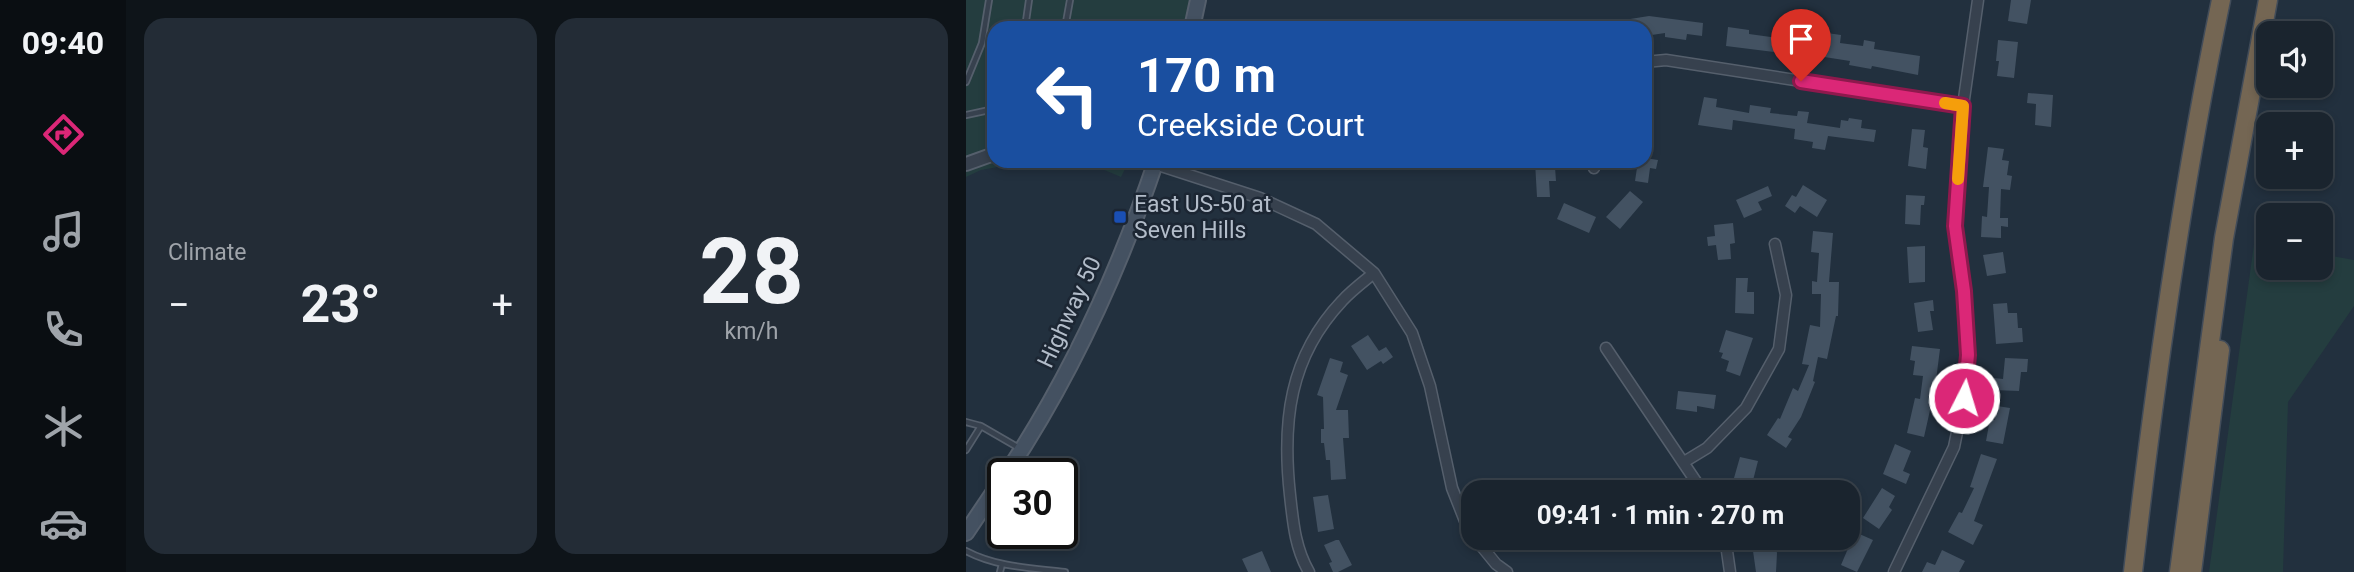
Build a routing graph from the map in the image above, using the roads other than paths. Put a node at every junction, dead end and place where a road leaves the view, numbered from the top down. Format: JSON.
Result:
{"nodes":[{"id":1,"x":989,"y":0,"type":"edge"},
{"id":2,"x":1029,"y":0,"type":"edge"},
{"id":3,"x":1070,"y":0,"type":"edge"},
{"id":4,"x":1198,"y":0,"type":"edge"},
{"id":5,"x":1978,"y":0,"type":"edge"},
{"id":6,"x":2221,"y":0,"type":"edge"},
{"id":7,"x":2268,"y":0,"type":"edge"},
{"id":8,"x":1027,"y":21,"type":"edge"},
{"id":9,"x":1066,"y":21,"type":"edge"},
{"id":10,"x":1194,"y":21,"type":"edge"},
{"id":11,"x":1652,"y":61,"type":"edge"},
{"id":12,"x":966,"y":82,"type":"edge"},
{"id":13,"x":1963,"y":106,"type":"junction"},
{"id":14,"x":987,"y":110,"type":"edge"},
{"id":15,"x":966,"y":115,"type":"edge"},
{"id":16,"x":987,"y":156,"type":"edge"},
{"id":17,"x":966,"y":164,"type":"edge"},
{"id":18,"x":1150,"y":168,"type":"edge"},
{"id":19,"x":1170,"y":168,"type":"edge"},
{"id":20,"x":2224,"y":238,"type":"junction"},
{"id":21,"x":1775,"y":244,"type":"dead end"},
{"id":22,"x":1374,"y":273,"type":"junction"},
{"id":23,"x":1606,"y":348,"type":"dead end"},
{"id":24,"x":966,"y":422,"type":"edge"},
{"id":25,"x":981,"y":426,"type":"junction"},
{"id":26,"x":966,"y":450,"type":"edge"},
{"id":27,"x":1022,"y":450,"type":"junction"},
{"id":28,"x":1016,"y":458,"type":"edge"},
{"id":29,"x":1684,"y":462,"type":"junction"},
{"id":30,"x":1695,"y":480,"type":"edge"},
{"id":31,"x":987,"y":502,"type":"edge"},
{"id":32,"x":1461,"y":511,"type":"edge"},
{"id":33,"x":966,"y":533,"type":"edge"},
{"id":34,"x":1485,"y":550,"type":"edge"},
{"id":35,"x":1727,"y":550,"type":"edge"},
{"id":36,"x":966,"y":551,"type":"edge"},
{"id":37,"x":1002,"y":564,"type":"junction"},
{"id":38,"x":1000,"y":572,"type":"edge"},
{"id":39,"x":1065,"y":572,"type":"edge"},
{"id":40,"x":1309,"y":572,"type":"edge"},
{"id":41,"x":1507,"y":572,"type":"edge"},
{"id":42,"x":1730,"y":572,"type":"edge"},
{"id":43,"x":1894,"y":572,"type":"edge"},
{"id":44,"x":2133,"y":572,"type":"edge"},
{"id":45,"x":2179,"y":572,"type":"edge"},
{"id":46,"x":2192,"y":572,"type":"edge"}],
"edges":[{"from":1,"to":12,"type":"lane"},
{"from":2,"to":8,"type":"lane"},
{"from":3,"to":9,"type":"lane"},
{"from":4,"to":10,"type":"main road"},
{"from":5,"to":13,"type":"street"},
{"from":6,"to":44,"type":"highway"},
{"from":7,"to":20,"type":"highway"},
{"from":11,"to":13,"type":"street"},
{"from":13,"to":43,"type":"street"},
{"from":14,"to":15,"type":"lane"},
{"from":16,"to":17,"type":"street"},
{"from":18,"to":27,"type":"main road","name":"Highway 50"},
{"from":19,"to":22,"type":"street"},
{"from":20,"to":45,"type":"highway"},
{"from":20,"to":46,"type":"highway"},
{"from":21,"to":29,"type":"street"},
{"from":22,"to":32,"type":"street"},
{"from":22,"to":40,"type":"street"},
{"from":23,"to":29,"type":"street"},
{"from":24,"to":25,"type":"lane"},
{"from":25,"to":26,"type":"lane"},
{"from":25,"to":27,"type":"lane"},
{"from":27,"to":28,"type":"main road","name":"Highway 50"},
{"from":29,"to":30,"type":"street"},
{"from":31,"to":33,"type":"main road","name":"Highway 50"},
{"from":34,"to":41,"type":"street"},
{"from":35,"to":42,"type":"street"},
{"from":36,"to":37,"type":"lane"},
{"from":37,"to":38,"type":"lane"},
{"from":37,"to":39,"type":"lane"}]}
